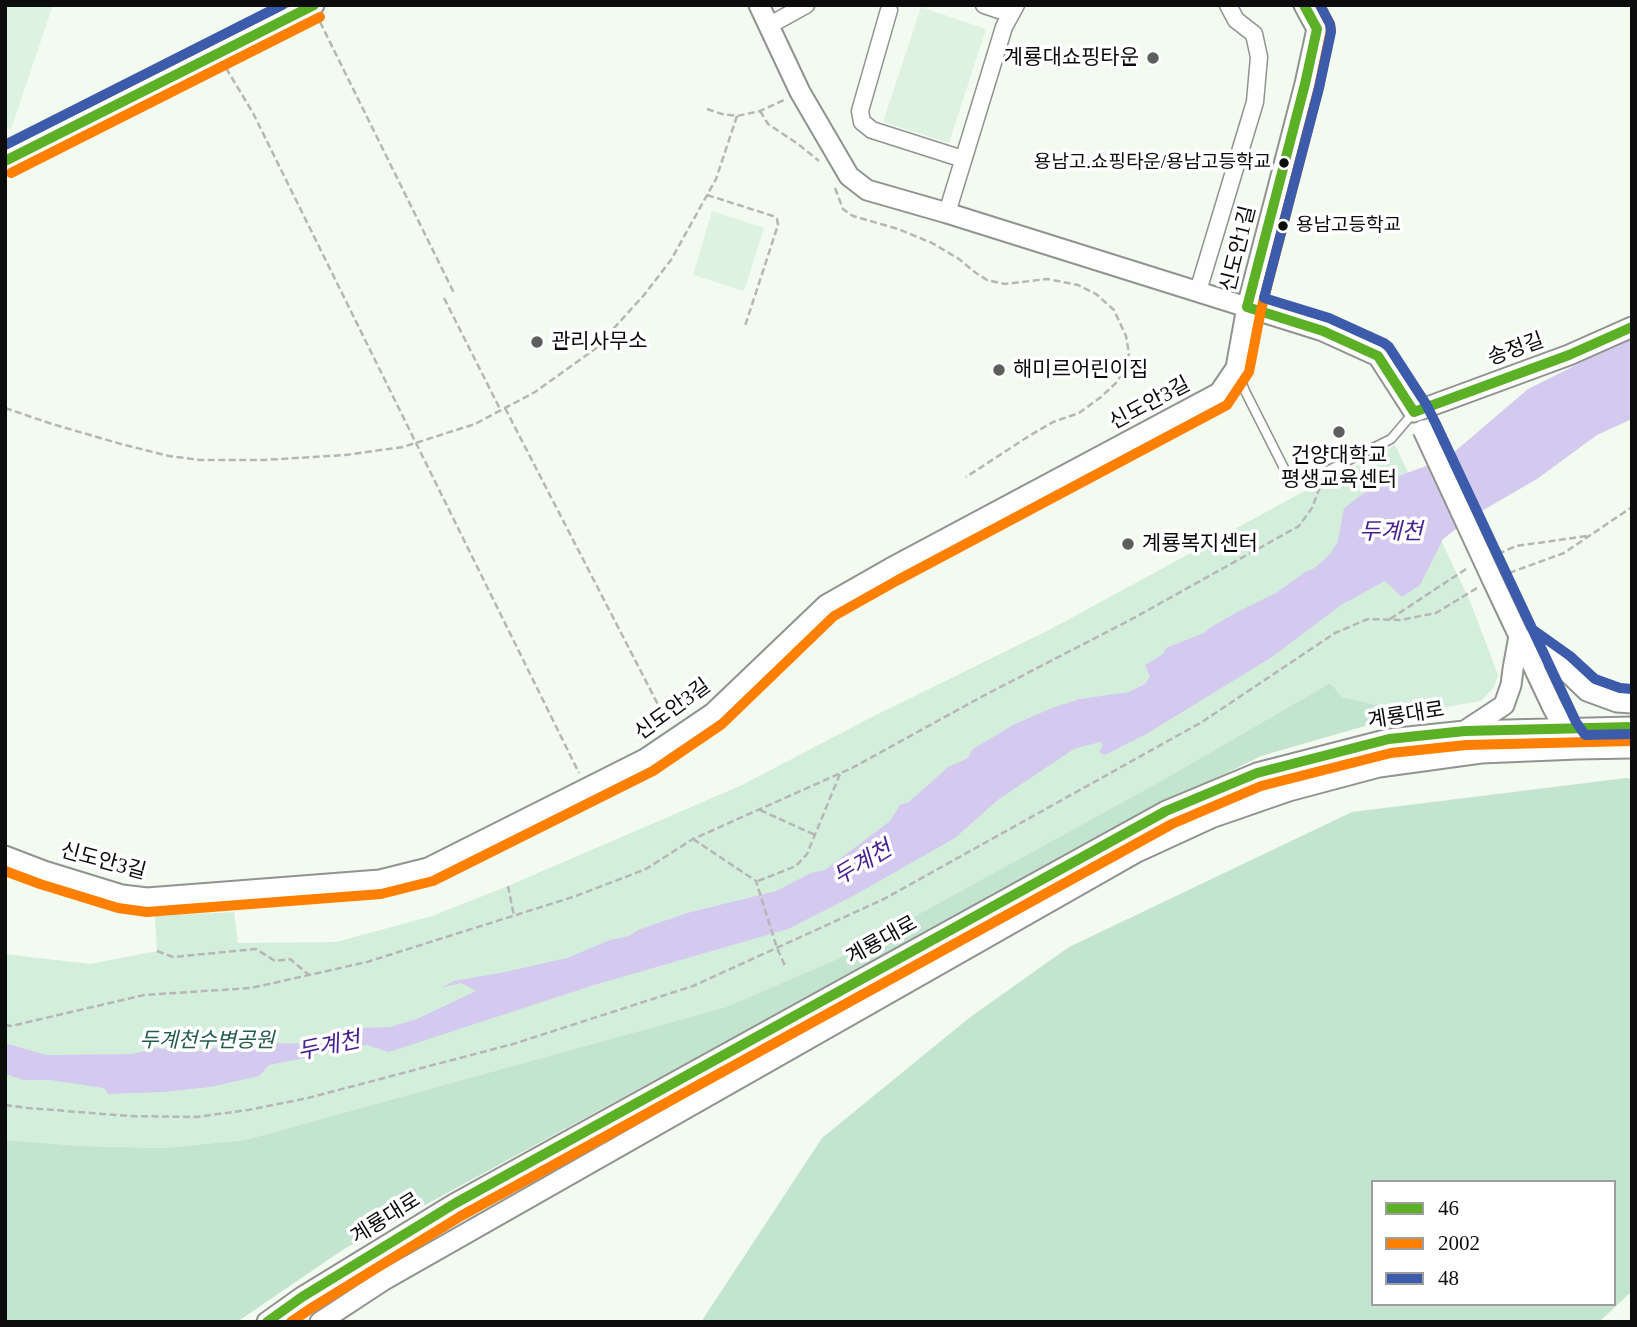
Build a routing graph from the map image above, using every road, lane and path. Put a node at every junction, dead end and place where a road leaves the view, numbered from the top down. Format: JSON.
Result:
{"nodes":[{"id":1,"x":759,"y":5,"type":"edge"},
{"id":2,"x":806,"y":5,"type":"edge"},
{"id":3,"x":873,"y":5,"type":"edge"},
{"id":4,"x":984,"y":5,"type":"edge"},
{"id":5,"x":1228,"y":5,"type":"edge"},
{"id":6,"x":1304,"y":5,"type":"edge"},
{"id":7,"x":313,"y":6,"type":"edge"},
{"id":8,"x":894,"y":8,"type":"edge"},
{"id":9,"x":1013,"y":10,"type":"edge"},
{"id":10,"x":768,"y":26,"type":"junction"},
{"id":11,"x":218,"y":53,"type":"junction"},
{"id":12,"x":800,"y":92,"type":"junction"},
{"id":13,"x":707,"y":109,"type":"dead end"},
{"id":14,"x":760,"y":111,"type":"junction"},
{"id":15,"x":737,"y":116,"type":"junction"},
{"id":16,"x":963,"y":159,"type":"junction"},
{"id":17,"x":5,"y":161,"type":"edge"},
{"id":18,"x":823,"y":164,"type":"dead end"},
{"id":19,"x":832,"y":183,"type":"dead end"},
{"id":20,"x":708,"y":195,"type":"junction"},
{"id":21,"x":947,"y":213,"type":"junction"},
{"id":22,"x":1198,"y":291,"type":"junction"},
{"id":23,"x":455,"y":295,"type":"dead end"},
{"id":24,"x":444,"y":298,"type":"dead end"},
{"id":25,"x":1247,"y":307,"type":"junction"},
{"id":26,"x":745,"y":326,"type":"dead end"},
{"id":27,"x":1632,"y":327,"type":"edge"},
{"id":28,"x":1236,"y":368,"type":"junction"},
{"id":29,"x":5,"y":408,"type":"edge"},
{"id":30,"x":503,"y":409,"type":"junction"},
{"id":31,"x":1419,"y":421,"type":"junction"},
{"id":32,"x":416,"y":443,"type":"junction"},
{"id":33,"x":1327,"y":471,"type":"junction"},
{"id":34,"x":966,"y":477,"type":"dead end"},
{"id":35,"x":1632,"y":507,"type":"edge"},
{"id":36,"x":1492,"y":579,"type":"junction"},
{"id":37,"x":1519,"y":636,"type":"junction"},
{"id":38,"x":1632,"y":703,"type":"edge"},
{"id":39,"x":1632,"y":727,"type":"edge"},
{"id":40,"x":1563,"y":729,"type":"junction"},
{"id":41,"x":1465,"y":731,"type":"junction"},
{"id":42,"x":675,"y":738,"type":"junction"},
{"id":43,"x":1577,"y":748,"type":"junction"},
{"id":44,"x":1632,"y":748,"type":"edge"},
{"id":45,"x":840,"y":774,"type":"junction"},
{"id":46,"x":586,"y":788,"type":"junction"},
{"id":47,"x":760,"y":810,"type":"junction"},
{"id":48,"x":815,"y":835,"type":"junction"},
{"id":49,"x":693,"y":839,"type":"junction"},
{"id":50,"x":5,"y":856,"type":"edge"},
{"id":51,"x":756,"y":881,"type":"junction"},
{"id":52,"x":508,"y":886,"type":"dead end"},
{"id":53,"x":514,"y":916,"type":"junction"},
{"id":54,"x":777,"y":948,"type":"junction"},
{"id":55,"x":157,"y":951,"type":"dead end"},
{"id":56,"x":786,"y":968,"type":"dead end"},
{"id":57,"x":309,"y":975,"type":"junction"},
{"id":58,"x":5,"y":1024,"type":"edge"},
{"id":59,"x":5,"y":1105,"type":"edge"},
{"id":60,"x":267,"y":1322,"type":"edge"},
{"id":61,"x":320,"y":1322,"type":"edge"}],
"edges":[{"from":1,"to":10,"type":"street"},
{"from":2,"to":10,"type":"street"},
{"from":3,"to":8,"type":"street"},
{"from":4,"to":9,"type":"street"},
{"from":5,"to":22,"type":"street"},
{"from":6,"to":25,"type":"street","name":"신도안1길"},
{"from":7,"to":11,"type":"street"},
{"from":7,"to":23,"type":"path"},
{"from":8,"to":16,"type":"street"},
{"from":9,"to":16,"type":"street"},
{"from":10,"to":12,"type":"street"},
{"from":11,"to":17,"type":"street"},
{"from":11,"to":32,"type":"path"},
{"from":12,"to":14,"type":"path"},
{"from":12,"to":21,"type":"street"},
{"from":13,"to":15,"type":"path"},
{"from":14,"to":15,"type":"path"},
{"from":14,"to":18,"type":"path"},
{"from":15,"to":20,"type":"path"},
{"from":16,"to":21,"type":"street"},
{"from":19,"to":34,"type":"path"},
{"from":20,"to":26,"type":"path"},
{"from":20,"to":30,"type":"path"},
{"from":21,"to":22,"type":"street"},
{"from":22,"to":25,"type":"street"},
{"from":24,"to":30,"type":"path"},
{"from":25,"to":28,"type":"street","name":"신도안3길"},
{"from":25,"to":31,"type":"street","name":"신도안1길"},
{"from":27,"to":31,"type":"street","name":"송정길"},
{"from":28,"to":33,"type":"lane"},
{"from":28,"to":42,"type":"street","name":"신도안3길"},
{"from":29,"to":32,"type":"path"},
{"from":30,"to":32,"type":"path"},
{"from":30,"to":42,"type":"path"},
{"from":31,"to":33,"type":"lane"},
{"from":31,"to":36,"type":"street","name":"신도안1길","bridge":true},
{"from":32,"to":46,"type":"path"},
{"from":33,"to":45,"type":"path"},
{"from":35,"to":36,"type":"path"},
{"from":36,"to":37,"type":"street"},
{"from":36,"to":54,"type":"path"},
{"from":37,"to":38,"type":"street"},
{"from":37,"to":40,"type":"street"},
{"from":37,"to":41,"type":"street"},
{"from":39,"to":40,"type":"street","name":"계룡대로"},
{"from":40,"to":41,"type":"street","name":"계룡대로"},
{"from":40,"to":43,"type":"street"},
{"from":41,"to":60,"type":"street","name":"계룡대로"},
{"from":42,"to":46,"type":"street","name":"신도안3길"},
{"from":43,"to":44,"type":"street"},
{"from":43,"to":61,"type":"street"},
{"from":45,"to":47,"type":"path"},
{"from":45,"to":48,"type":"path"},
{"from":46,"to":50,"type":"street","name":"신도안3길"},
{"from":47,"to":48,"type":"path"},
{"from":47,"to":49,"type":"path"},
{"from":48,"to":51,"type":"path"},
{"from":49,"to":51,"type":"path"},
{"from":49,"to":53,"type":"path"},
{"from":51,"to":54,"type":"path"},
{"from":52,"to":53,"type":"path"},
{"from":53,"to":57,"type":"path"},
{"from":54,"to":56,"type":"path"},
{"from":54,"to":59,"type":"path"},
{"from":55,"to":57,"type":"path"},
{"from":57,"to":58,"type":"path"}]}
